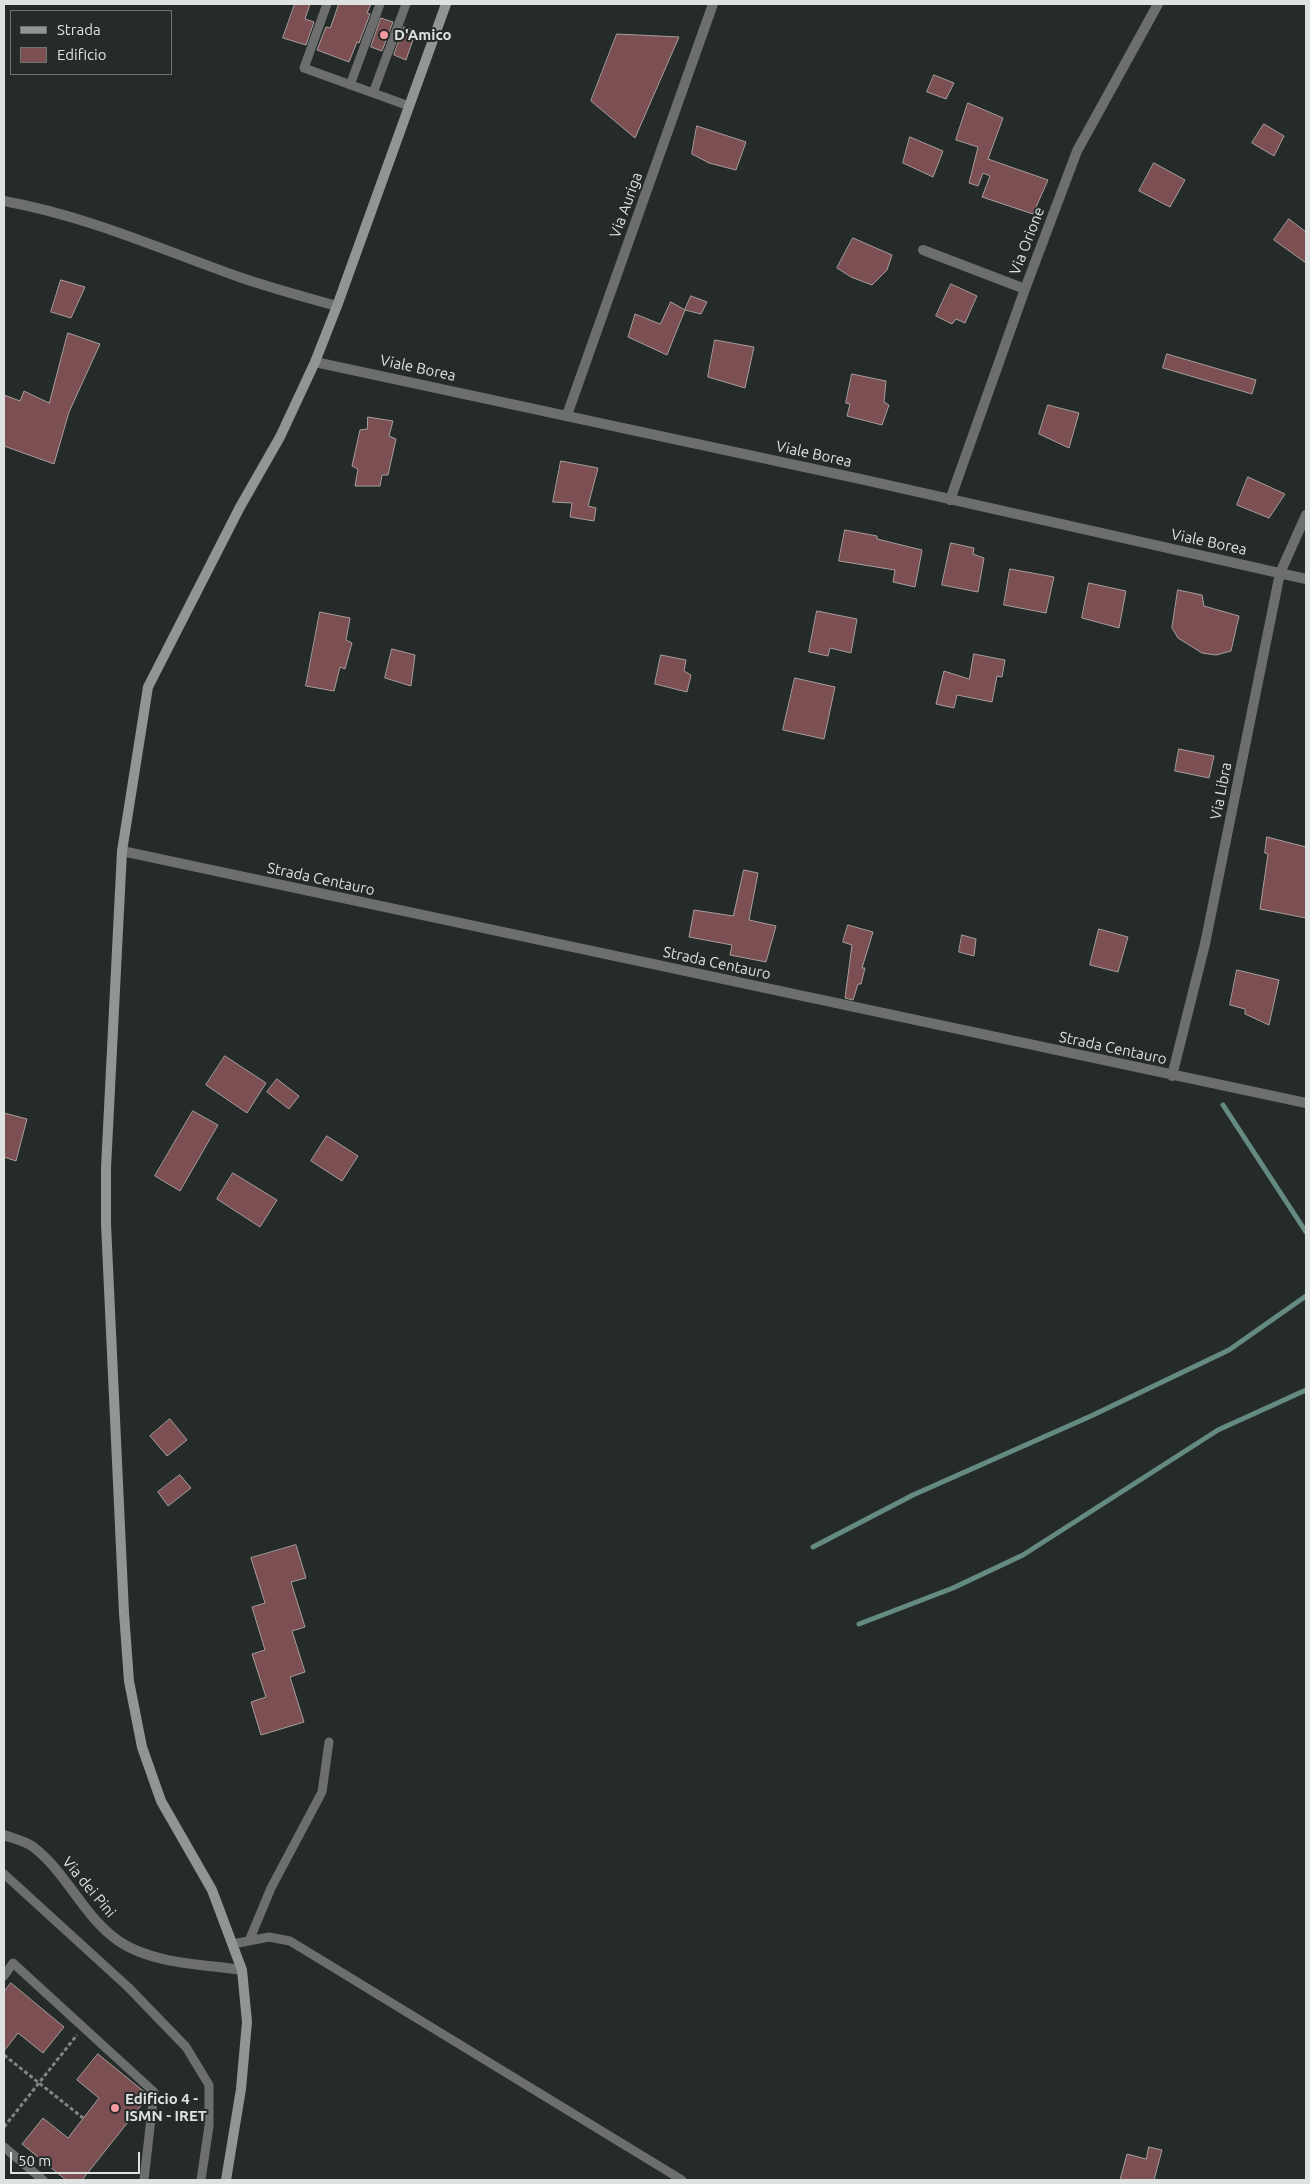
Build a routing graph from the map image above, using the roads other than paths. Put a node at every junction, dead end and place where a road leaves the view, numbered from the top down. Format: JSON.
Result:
{"nodes":[{"id":1,"x":327,"y":4,"type":"edge"},
{"id":2,"x":380,"y":4,"type":"edge"},
{"id":3,"x":406,"y":4,"type":"edge"},
{"id":4,"x":446,"y":4,"type":"edge"},
{"id":5,"x":713,"y":4,"type":"edge"},
{"id":6,"x":1158,"y":4,"type":"edge"},
{"id":7,"x":350,"y":85,"type":"junction"},
{"id":8,"x":373,"y":93,"type":"junction"},
{"id":9,"x":409,"y":106,"type":"junction"},
{"id":10,"x":4,"y":201,"type":"edge"},
{"id":11,"x":923,"y":250,"type":"dead end"},
{"id":12,"x":1025,"y":289,"type":"junction"},
{"id":13,"x":337,"y":306,"type":"junction"},
{"id":14,"x":315,"y":362,"type":"junction"},
{"id":15,"x":567,"y":415,"type":"junction"},
{"id":16,"x":950,"y":500,"type":"junction"},
{"id":17,"x":1306,"y":515,"type":"edge"},
{"id":18,"x":1280,"y":573,"type":"junction"},
{"id":19,"x":1306,"y":579,"type":"edge"},
{"id":20,"x":122,"y":851,"type":"junction"},
{"id":21,"x":1172,"y":1076,"type":"junction"},
{"id":22,"x":1306,"y":1103,"type":"edge"},
{"id":23,"x":328,"y":1742,"type":"dead end"},
{"id":24,"x":4,"y":1835,"type":"edge"},
{"id":25,"x":4,"y":1874,"type":"edge"},
{"id":26,"x":249,"y":1941,"type":"junction"},
{"id":27,"x":233,"y":1944,"type":"junction"},
{"id":28,"x":242,"y":1970,"type":"junction"},
{"id":29,"x":4,"y":1976,"type":"edge"},
{"id":30,"x":4,"y":2147,"type":"edge"},
{"id":31,"x":43,"y":2180,"type":"edge"},
{"id":32,"x":144,"y":2180,"type":"edge"},
{"id":33,"x":201,"y":2180,"type":"edge"},
{"id":34,"x":226,"y":2180,"type":"edge"},
{"id":35,"x":682,"y":2180,"type":"edge"}],
"edges":[{"from":1,"to":7,"type":"lane"},
{"from":2,"to":7,"type":"lane"},
{"from":3,"to":8,"type":"lane"},
{"from":4,"to":9,"type":"main road"},
{"from":5,"to":15,"type":"street","name":"Via Auriga"},
{"from":6,"to":12,"type":"street","name":"Via Orione"},
{"from":7,"to":8,"type":"lane"},
{"from":8,"to":9,"type":"lane"},
{"from":9,"to":13,"type":"main road"},
{"from":10,"to":13,"type":"street"},
{"from":11,"to":12,"type":"street"},
{"from":12,"to":16,"type":"street","name":"Via Orione"},
{"from":13,"to":14,"type":"main road"},
{"from":14,"to":15,"type":"street","name":"Viale Borea"},
{"from":14,"to":20,"type":"main road"},
{"from":15,"to":16,"type":"street","name":"Viale Borea"},
{"from":16,"to":18,"type":"street","name":"Viale Borea"},
{"from":17,"to":18,"type":"street","name":"Via Libra"},
{"from":18,"to":19,"type":"street","name":"Viale Borea"},
{"from":18,"to":21,"type":"street","name":"Via Libra"},
{"from":20,"to":21,"type":"street","name":"Strada Centauro"},
{"from":20,"to":27,"type":"main road"},
{"from":21,"to":22,"type":"street","name":"Strada Centauro"},
{"from":23,"to":26,"type":"lane"},
{"from":24,"to":28,"type":"street","name":"Via dei Pini"},
{"from":25,"to":33,"type":"lane"},
{"from":26,"to":27,"type":"lane"},
{"from":26,"to":35,"type":"lane"},
{"from":27,"to":28,"type":"main road"},
{"from":28,"to":34,"type":"main road"},
{"from":29,"to":32,"type":"lane"},
{"from":30,"to":31,"type":"lane"}]}
